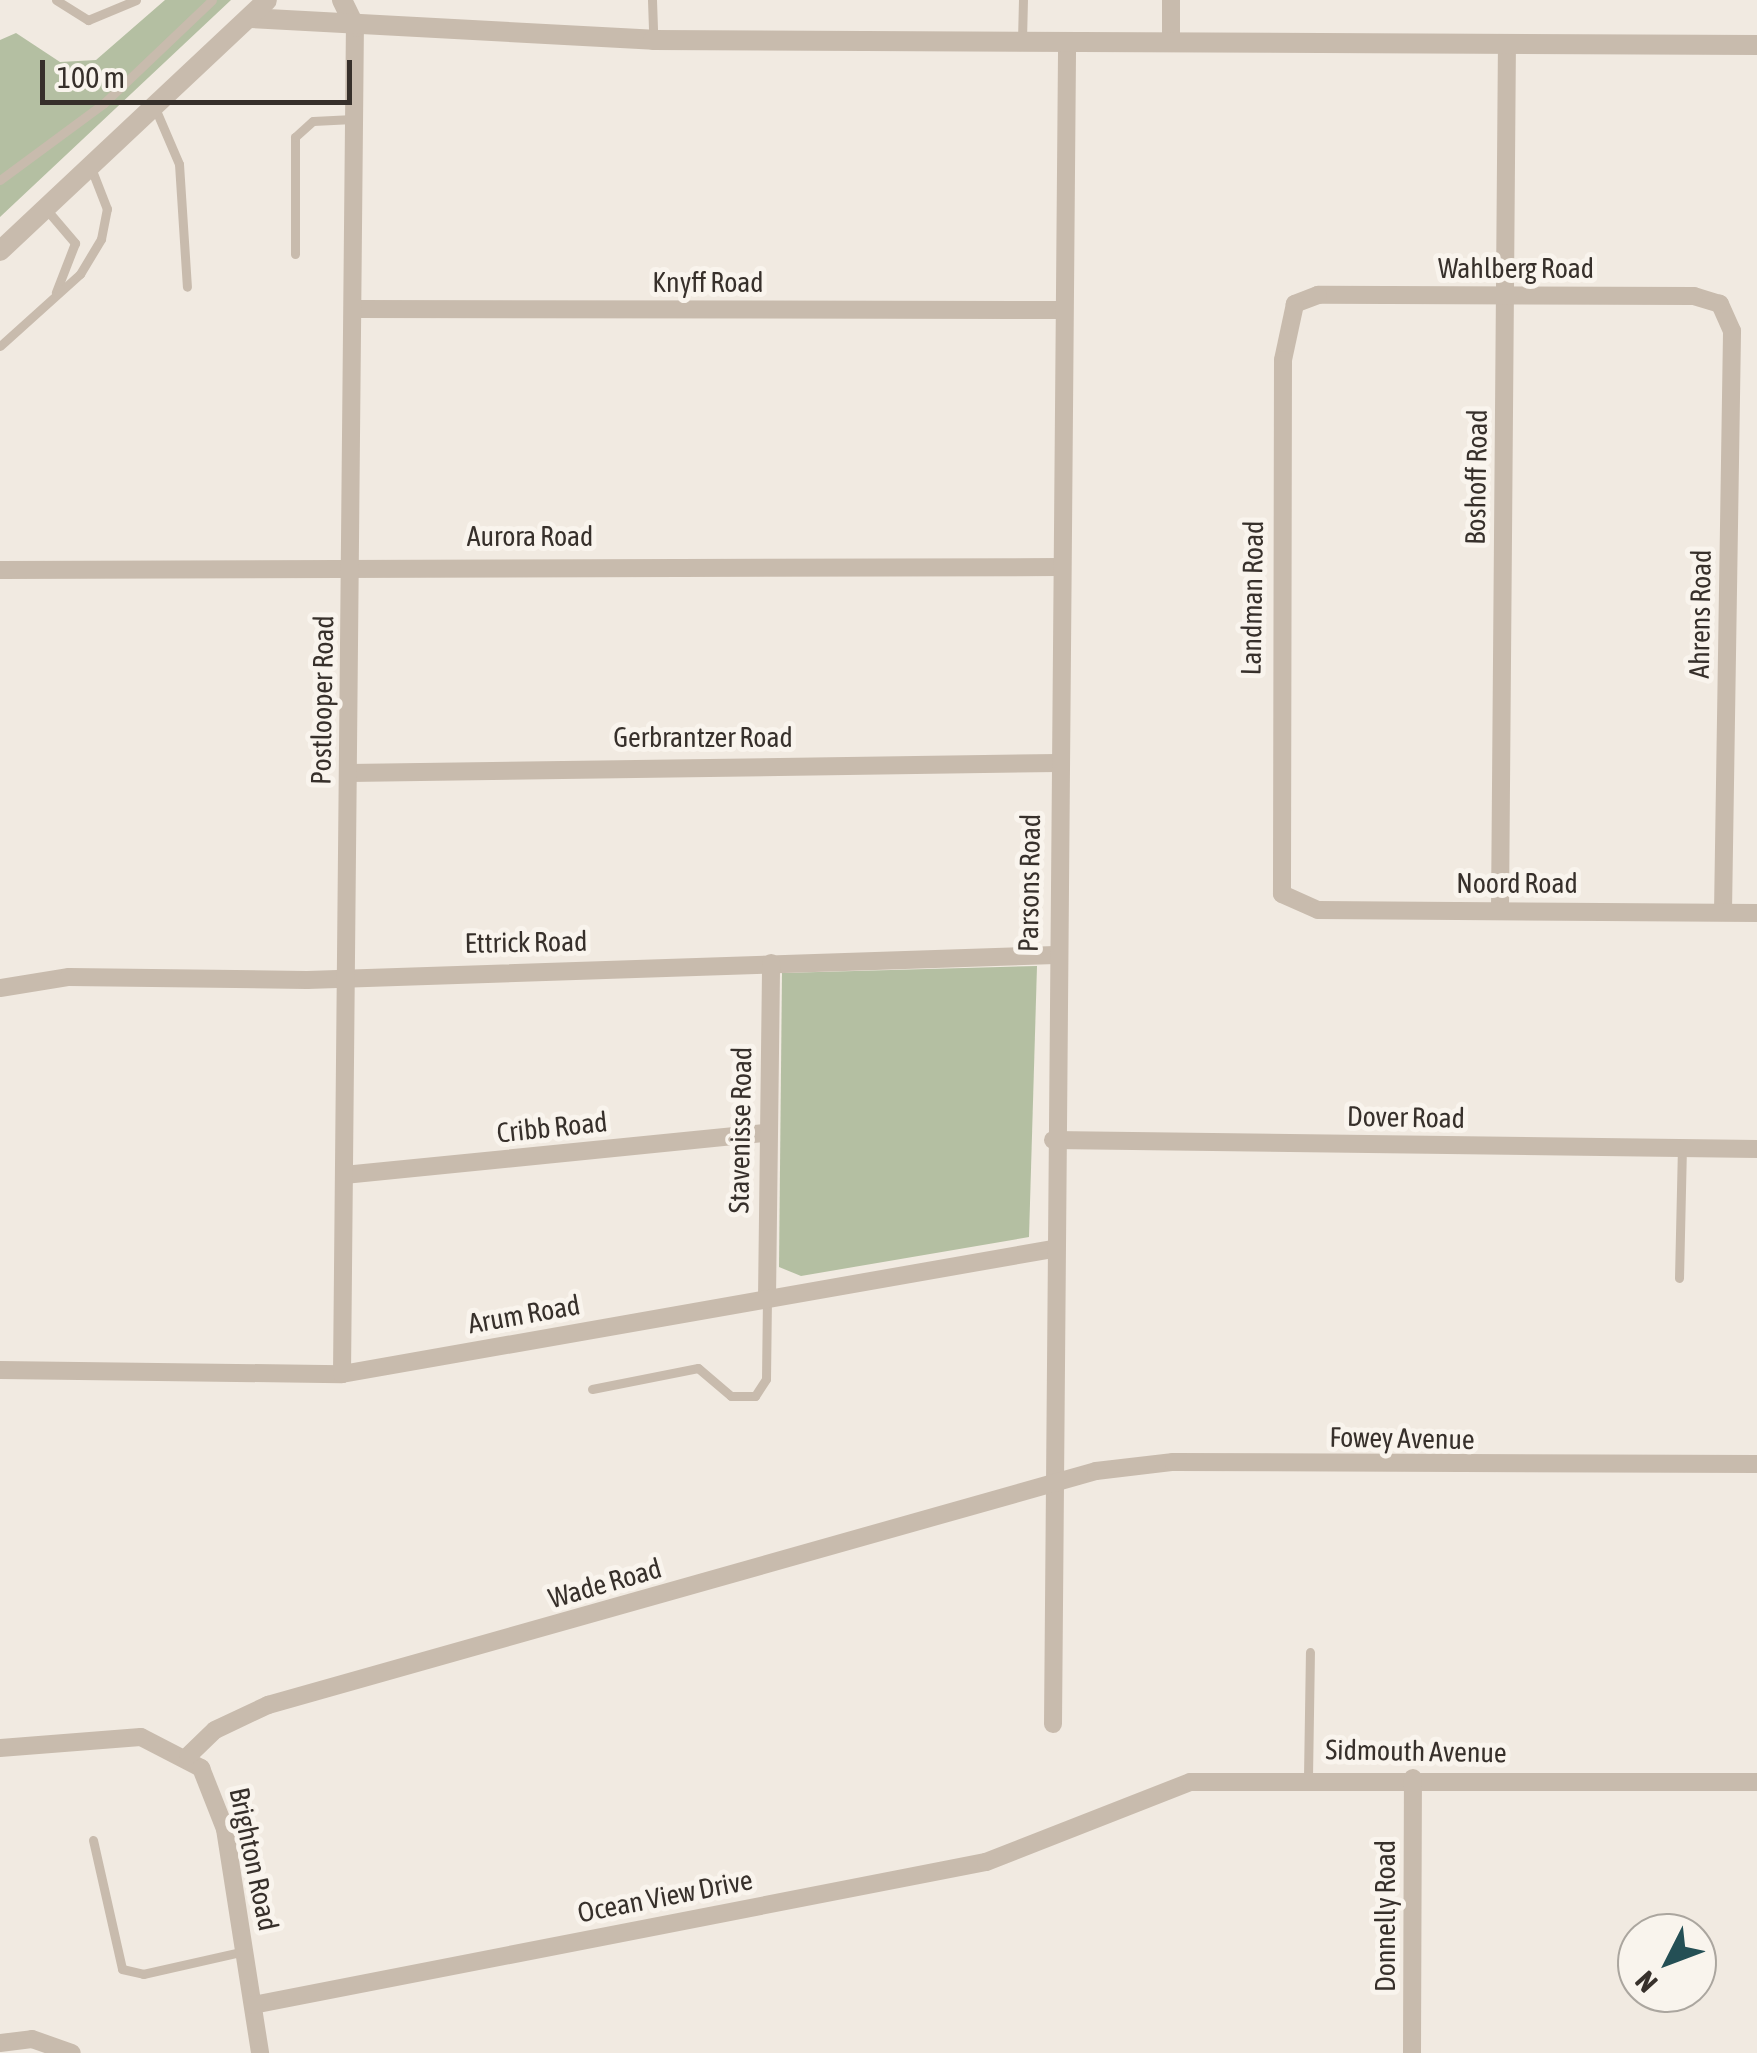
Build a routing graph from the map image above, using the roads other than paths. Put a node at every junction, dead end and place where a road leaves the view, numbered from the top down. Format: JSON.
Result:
{"nodes":[{"id":1,"x":56,"y":0,"type":"edge"},
{"id":2,"x":136,"y":0,"type":"edge"},
{"id":3,"x":212,"y":0,"type":"edge"},
{"id":4,"x":267,"y":0,"type":"edge"},
{"id":5,"x":342,"y":0,"type":"edge"},
{"id":6,"x":652,"y":0,"type":"edge"},
{"id":7,"x":1023,"y":0,"type":"edge"},
{"id":8,"x":1171,"y":0,"type":"edge"},
{"id":9,"x":250,"y":18,"type":"junction"},
{"id":10,"x":355,"y":27,"type":"junction"},
{"id":11,"x":653,"y":40,"type":"junction"},
{"id":12,"x":1022,"y":43,"type":"junction"},
{"id":13,"x":1067,"y":43,"type":"junction"},
{"id":14,"x":1171,"y":43,"type":"junction"},
{"id":15,"x":1507,"y":44,"type":"junction"},
{"id":16,"x":1757,"y":45,"type":"edge"},
{"id":17,"x":154,"y":108,"type":"junction"},
{"id":18,"x":354,"y":119,"type":"junction"},
{"id":19,"x":91,"y":168,"type":"junction"},
{"id":20,"x":0,"y":180,"type":"edge"},
{"id":21,"x":46,"y":208,"type":"junction"},
{"id":22,"x":0,"y":251,"type":"edge"},
{"id":23,"x":294,"y":254,"type":"dead end"},
{"id":24,"x":186,"y":287,"type":"dead end"},
{"id":25,"x":1506,"y":295,"type":"junction"},
{"id":26,"x":52,"y":299,"type":"junction"},
{"id":27,"x":1295,"y":304,"type":"joint"},
{"id":28,"x":353,"y":309,"type":"junction"},
{"id":29,"x":1064,"y":310,"type":"junction"},
{"id":30,"x":1729,"y":317,"type":"joint"},
{"id":31,"x":0,"y":346,"type":"edge"},
{"id":32,"x":352,"y":565,"type":"junction"},
{"id":33,"x":1060,"y":567,"type":"junction"},
{"id":34,"x":0,"y":570,"type":"edge"},
{"id":35,"x":1058,"y":763,"type":"junction"},
{"id":36,"x":348,"y":773,"type":"junction"},
{"id":37,"x":1282,"y":894,"type":"joint"},
{"id":38,"x":1500,"y":910,"type":"junction"},
{"id":39,"x":1723,"y":912,"type":"junction"},
{"id":40,"x":1757,"y":913,"type":"edge"},
{"id":41,"x":1056,"y":954,"type":"junction"},
{"id":42,"x":771,"y":963,"type":"junction"},
{"id":43,"x":348,"y":975,"type":"junction"},
{"id":44,"x":0,"y":988,"type":"edge"},
{"id":45,"x":765,"y":1133,"type":"junction"},
{"id":46,"x":1053,"y":1140,"type":"junction"},
{"id":47,"x":1682,"y":1148,"type":"junction"},
{"id":48,"x":1757,"y":1148,"type":"edge"},
{"id":49,"x":344,"y":1175,"type":"junction"},
{"id":50,"x":1052,"y":1249,"type":"junction"},
{"id":51,"x":1679,"y":1278,"type":"dead end"},
{"id":52,"x":766,"y":1298,"type":"junction"},
{"id":53,"x":0,"y":1370,"type":"edge"},
{"id":54,"x":342,"y":1374,"type":"junction"},
{"id":55,"x":592,"y":1389,"type":"dead end"},
{"id":56,"x":1757,"y":1464,"type":"edge"},
{"id":57,"x":1049,"y":1483,"type":"junction"},
{"id":58,"x":1310,"y":1652,"type":"dead end"},
{"id":59,"x":1053,"y":1724,"type":"dead end"},
{"id":60,"x":0,"y":1748,"type":"edge"},
{"id":61,"x":188,"y":1756,"type":"junction"},
{"id":62,"x":1308,"y":1777,"type":"junction"},
{"id":63,"x":1413,"y":1778,"type":"junction"},
{"id":64,"x":1757,"y":1782,"type":"edge"},
{"id":65,"x":1081,"y":1821,"type":"joint"},
{"id":66,"x":92,"y":1840,"type":"dead end"},
{"id":67,"x":245,"y":1951,"type":"junction"},
{"id":68,"x":252,"y":2005,"type":"junction"},
{"id":69,"x":0,"y":2043,"type":"edge"},
{"id":70,"x":72,"y":2053,"type":"edge"},
{"id":71,"x":260,"y":2053,"type":"edge"},
{"id":72,"x":1412,"y":2053,"type":"edge"}],
"edges":[{"from":1,"to":2,"type":"lane"},
{"from":3,"to":20,"type":"lane"},
{"from":4,"to":9,"type":"street"},
{"from":5,"to":10,"type":"street"},
{"from":6,"to":11,"type":"lane"},
{"from":7,"to":12,"type":"lane"},
{"from":8,"to":14,"type":"street"},
{"from":9,"to":10,"type":"street"},
{"from":9,"to":17,"type":"street"},
{"from":10,"to":11,"type":"street"},
{"from":10,"to":18,"type":"street","name":"Postlooper Road"},
{"from":11,"to":12,"type":"street"},
{"from":12,"to":13,"type":"street"},
{"from":13,"to":14,"type":"street"},
{"from":13,"to":29,"type":"street","name":"Parsons Road"},
{"from":14,"to":15,"type":"street"},
{"from":15,"to":16,"type":"street"},
{"from":15,"to":25,"type":"street","name":"Boshoff Road"},
{"from":17,"to":19,"type":"street"},
{"from":17,"to":24,"type":"lane"},
{"from":18,"to":23,"type":"lane"},
{"from":18,"to":28,"type":"street","name":"Postlooper Road"},
{"from":19,"to":21,"type":"street"},
{"from":19,"to":26,"type":"lane"},
{"from":21,"to":22,"type":"street"},
{"from":21,"to":26,"type":"lane"},
{"from":25,"to":27,"type":"street","name":"Wahlberg Road"},
{"from":25,"to":30,"type":"street","name":"Wahlberg Road"},
{"from":25,"to":38,"type":"street","name":"Boshoff Road"},
{"from":26,"to":31,"type":"lane"},
{"from":27,"to":37,"type":"street","name":"Landman Road"},
{"from":28,"to":29,"type":"street","name":"Knyff Road"},
{"from":28,"to":32,"type":"street","name":"Postlooper Road"},
{"from":29,"to":33,"type":"street","name":"Parsons Road"},
{"from":30,"to":39,"type":"street","name":"Ahrens Road"},
{"from":32,"to":33,"type":"street","name":"Aurora Road"},
{"from":32,"to":34,"type":"street","name":"Aurora Road"},
{"from":32,"to":36,"type":"street","name":"Postlooper Road"},
{"from":33,"to":35,"type":"street","name":"Parsons Road"},
{"from":35,"to":36,"type":"street","name":"Gerbrantzer Road"},
{"from":35,"to":41,"type":"street","name":"Parsons Road"},
{"from":36,"to":43,"type":"street","name":"Postlooper Road"},
{"from":37,"to":38,"type":"street","name":"Noord Road"},
{"from":38,"to":39,"type":"street","name":"Noord Road"},
{"from":39,"to":40,"type":"street","name":"Noord Road"},
{"from":41,"to":42,"type":"street","name":"Ettrick Road"},
{"from":41,"to":46,"type":"street","name":"Parsons Road"},
{"from":42,"to":43,"type":"street","name":"Ettrick Road"},
{"from":42,"to":45,"type":"street","name":"Stavenisse Road"},
{"from":43,"to":44,"type":"street","name":"Ettrick Road"},
{"from":43,"to":49,"type":"street","name":"Postlooper Road"},
{"from":45,"to":49,"type":"street","name":"Cribb Road"},
{"from":45,"to":52,"type":"street","name":"Stavenisse Road"},
{"from":46,"to":47,"type":"street","name":"Dover Road"},
{"from":46,"to":50,"type":"street","name":"Parsons Road"},
{"from":47,"to":48,"type":"street","name":"Dover Road"},
{"from":47,"to":51,"type":"lane"},
{"from":49,"to":54,"type":"street","name":"Postlooper Road"},
{"from":50,"to":52,"type":"street","name":"Arum Road"},
{"from":50,"to":57,"type":"street","name":"Parsons Road"},
{"from":52,"to":54,"type":"street","name":"Arum Road"},
{"from":52,"to":55,"type":"lane"},
{"from":53,"to":54,"type":"street","name":"Arum Road"},
{"from":56,"to":57,"type":"street","name":"Fowey Avenue"},
{"from":57,"to":59,"type":"street","name":"Parsons Road"},
{"from":57,"to":61,"type":"street","name":"Wade Road"},
{"from":58,"to":62,"type":"lane"},
{"from":60,"to":61,"type":"street"},
{"from":61,"to":67,"type":"street","name":"Brighton Road"},
{"from":62,"to":63,"type":"street","name":"Sidmouth Avenue"},
{"from":62,"to":65,"type":"street","name":"Sidmouth Avenue"},
{"from":63,"to":64,"type":"street","name":"Sidmouth Avenue"},
{"from":63,"to":72,"type":"street","name":"Donnelly Road"},
{"from":65,"to":68,"type":"street","name":"Ocean View Drive"},
{"from":66,"to":67,"type":"lane"},
{"from":67,"to":68,"type":"street","name":"Brighton Road"},
{"from":68,"to":71,"type":"street","name":"Brighton Road"},
{"from":69,"to":70,"type":"street"}]}
